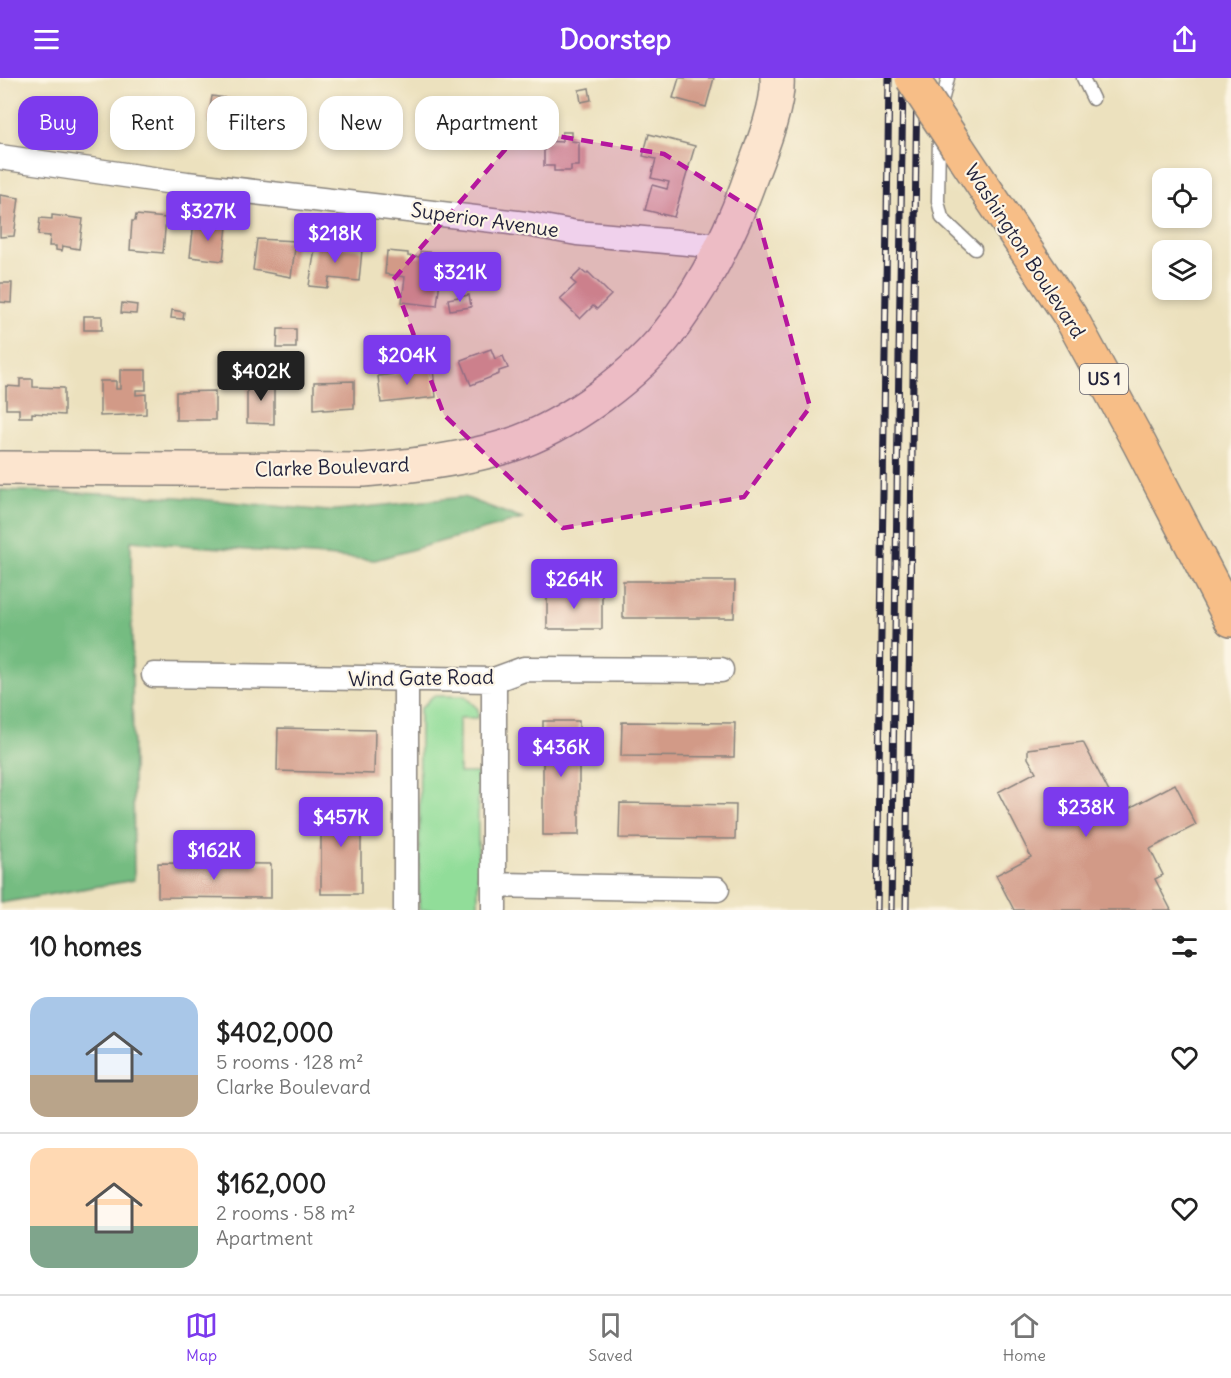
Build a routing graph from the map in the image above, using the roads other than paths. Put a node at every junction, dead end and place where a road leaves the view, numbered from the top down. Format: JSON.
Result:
{"nodes":[{"id":1,"x":777,"y":78,"type":"edge"},
{"id":2,"x":912,"y":78,"type":"edge"},
{"id":3,"x":948,"y":78,"type":"edge"},
{"id":4,"x":1083,"y":78,"type":"edge"},
{"id":5,"x":1093,"y":99,"type":"dead end"},
{"id":6,"x":0,"y":157,"type":"edge"},
{"id":7,"x":721,"y":246,"type":"junction"},
{"id":8,"x":975,"y":249,"type":"dead end"},
{"id":9,"x":0,"y":468,"type":"edge"},
{"id":10,"x":1231,"y":620,"type":"edge"},
{"id":11,"x":721,"y":670,"type":"dead end"},
{"id":12,"x":154,"y":675,"type":"dead end"},
{"id":13,"x":406,"y":680,"type":"junction"},
{"id":14,"x":494,"y":680,"type":"junction"},
{"id":15,"x":494,"y":885,"type":"junction"},
{"id":16,"x":717,"y":889,"type":"dead end"},
{"id":17,"x":406,"y":910,"type":"edge"},
{"id":18,"x":494,"y":910,"type":"edge"}],
"edges":[{"from":1,"to":7,"type":"street","name":"Clarke Boulevard"},
{"from":2,"to":10,"type":"main road","name":"Washington Boulevard","number":"US 1","bridge":true},
{"from":3,"to":8,"type":"lane"},
{"from":4,"to":5,"type":"lane"},
{"from":6,"to":7,"type":"street","name":"Superior Avenue"},
{"from":7,"to":9,"type":"street","name":"Clarke Boulevard"},
{"from":11,"to":14,"type":"street","name":"Wind Gate Road"},
{"from":12,"to":13,"type":"street","name":"Wind Gate Road"},
{"from":13,"to":14,"type":"street","name":"Wind Gate Road"},
{"from":13,"to":17,"type":"street"},
{"from":14,"to":15,"type":"street"},
{"from":15,"to":16,"type":"street"},
{"from":15,"to":18,"type":"street"}]}
